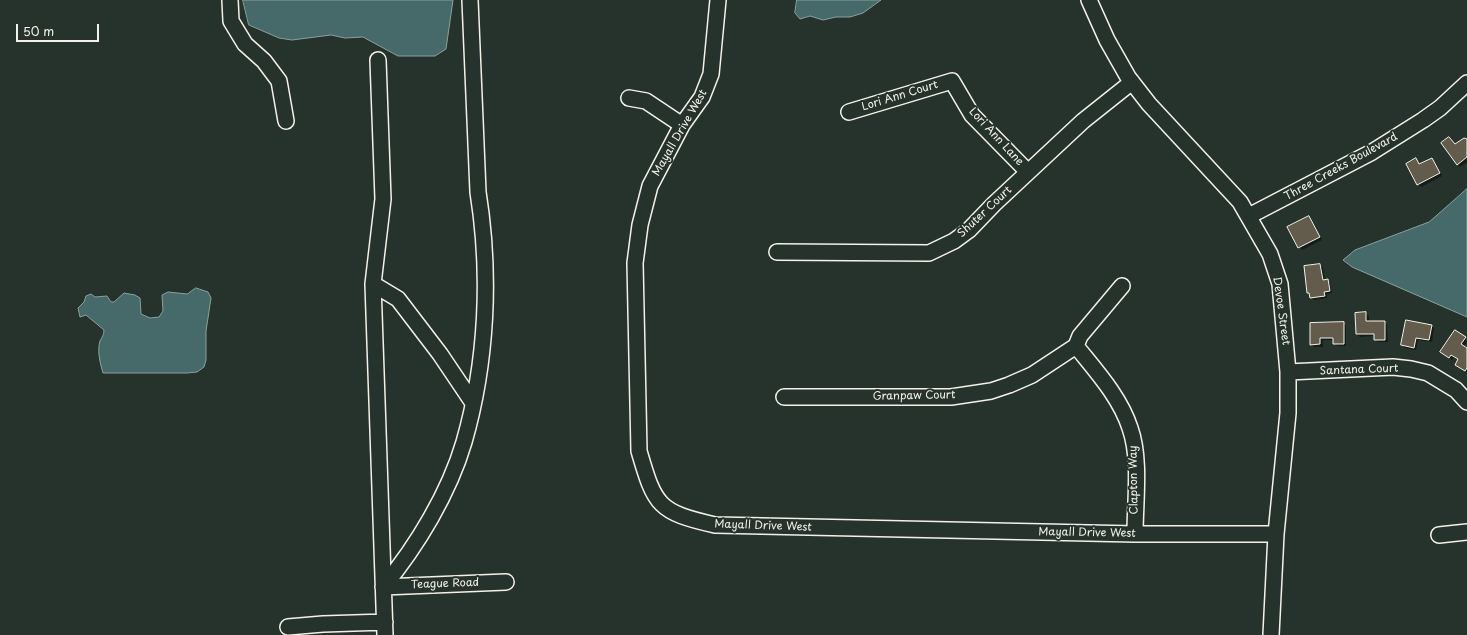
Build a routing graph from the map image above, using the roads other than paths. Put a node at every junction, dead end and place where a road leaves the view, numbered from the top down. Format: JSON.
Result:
{"nodes":[{"id":1,"x":230,"y":0,"type":"edge"},
{"id":2,"x":470,"y":0,"type":"edge"},
{"id":3,"x":718,"y":0,"type":"edge"},
{"id":4,"x":1088,"y":0,"type":"edge"},
{"id":5,"x":378,"y":60,"type":"dead end"},
{"id":6,"x":952,"y":81,"type":"joint"},
{"id":7,"x":1132,"y":82,"type":"junction"},
{"id":8,"x":1467,"y":83,"type":"edge"},
{"id":9,"x":629,"y":98,"type":"dead end"},
{"id":10,"x":849,"y":112,"type":"dead end"},
{"id":11,"x":286,"y":121,"type":"dead end"},
{"id":12,"x":682,"y":125,"type":"junction"},
{"id":13,"x":1028,"y":172,"type":"junction"},
{"id":14,"x":1249,"y":216,"type":"junction"},
{"id":15,"x":777,"y":252,"type":"dead end"},
{"id":16,"x":374,"y":284,"type":"junction"},
{"id":17,"x":1122,"y":286,"type":"dead end"},
{"id":18,"x":1076,"y":346,"type":"junction"},
{"id":19,"x":1288,"y":372,"type":"junction"},
{"id":20,"x":784,"y":397,"type":"dead end"},
{"id":21,"x":1467,"y":402,"type":"edge"},
{"id":22,"x":473,"y":403,"type":"junction"},
{"id":23,"x":1467,"y":532,"type":"edge"},
{"id":24,"x":1135,"y":534,"type":"junction"},
{"id":25,"x":1276,"y":534,"type":"junction"},
{"id":26,"x":1439,"y":535,"type":"dead end"},
{"id":27,"x":506,"y":582,"type":"dead end"},
{"id":28,"x":383,"y":586,"type":"junction"},
{"id":29,"x":288,"y":628,"type":"dead end"},
{"id":30,"x":385,"y":628,"type":"edge"},
{"id":31,"x":1271,"y":635,"type":"edge"}],
"edges":[{"from":1,"to":11,"type":"street"},
{"from":2,"to":22,"type":"street"},
{"from":3,"to":12,"type":"street","name":"Mayall Drive West"},
{"from":4,"to":7,"type":"street","name":"Devoe Street"},
{"from":5,"to":16,"type":"street"},
{"from":6,"to":10,"type":"street","name":"Lori Ann Court"},
{"from":6,"to":13,"type":"street","name":"Lori Ann Lane"},
{"from":7,"to":13,"type":"street","name":"Shuter Court"},
{"from":7,"to":14,"type":"street","name":"Devoe Street"},
{"from":8,"to":14,"type":"street","name":"Three Creeks Boulevard"},
{"from":9,"to":12,"type":"street"},
{"from":12,"to":24,"type":"street","name":"Mayall Drive West"},
{"from":13,"to":15,"type":"street","name":"Shuter Court"},
{"from":14,"to":19,"type":"street","name":"Devoe Street"},
{"from":16,"to":22,"type":"street"},
{"from":16,"to":28,"type":"street"},
{"from":17,"to":18,"type":"street","name":"Granpaw Court"},
{"from":18,"to":20,"type":"street","name":"Granpaw Court"},
{"from":18,"to":24,"type":"street","name":"Clapton Way"},
{"from":19,"to":21,"type":"street","name":"Santana Court"},
{"from":19,"to":25,"type":"street","name":"Devoe Street"},
{"from":22,"to":28,"type":"street"},
{"from":23,"to":26,"type":"street"},
{"from":24,"to":25,"type":"street","name":"Mayall Drive West"},
{"from":25,"to":31,"type":"street","name":"Devoe Street"},
{"from":27,"to":28,"type":"street","name":"Teague Road"},
{"from":28,"to":30,"type":"street"},
{"from":29,"to":30,"type":"street"}]}
